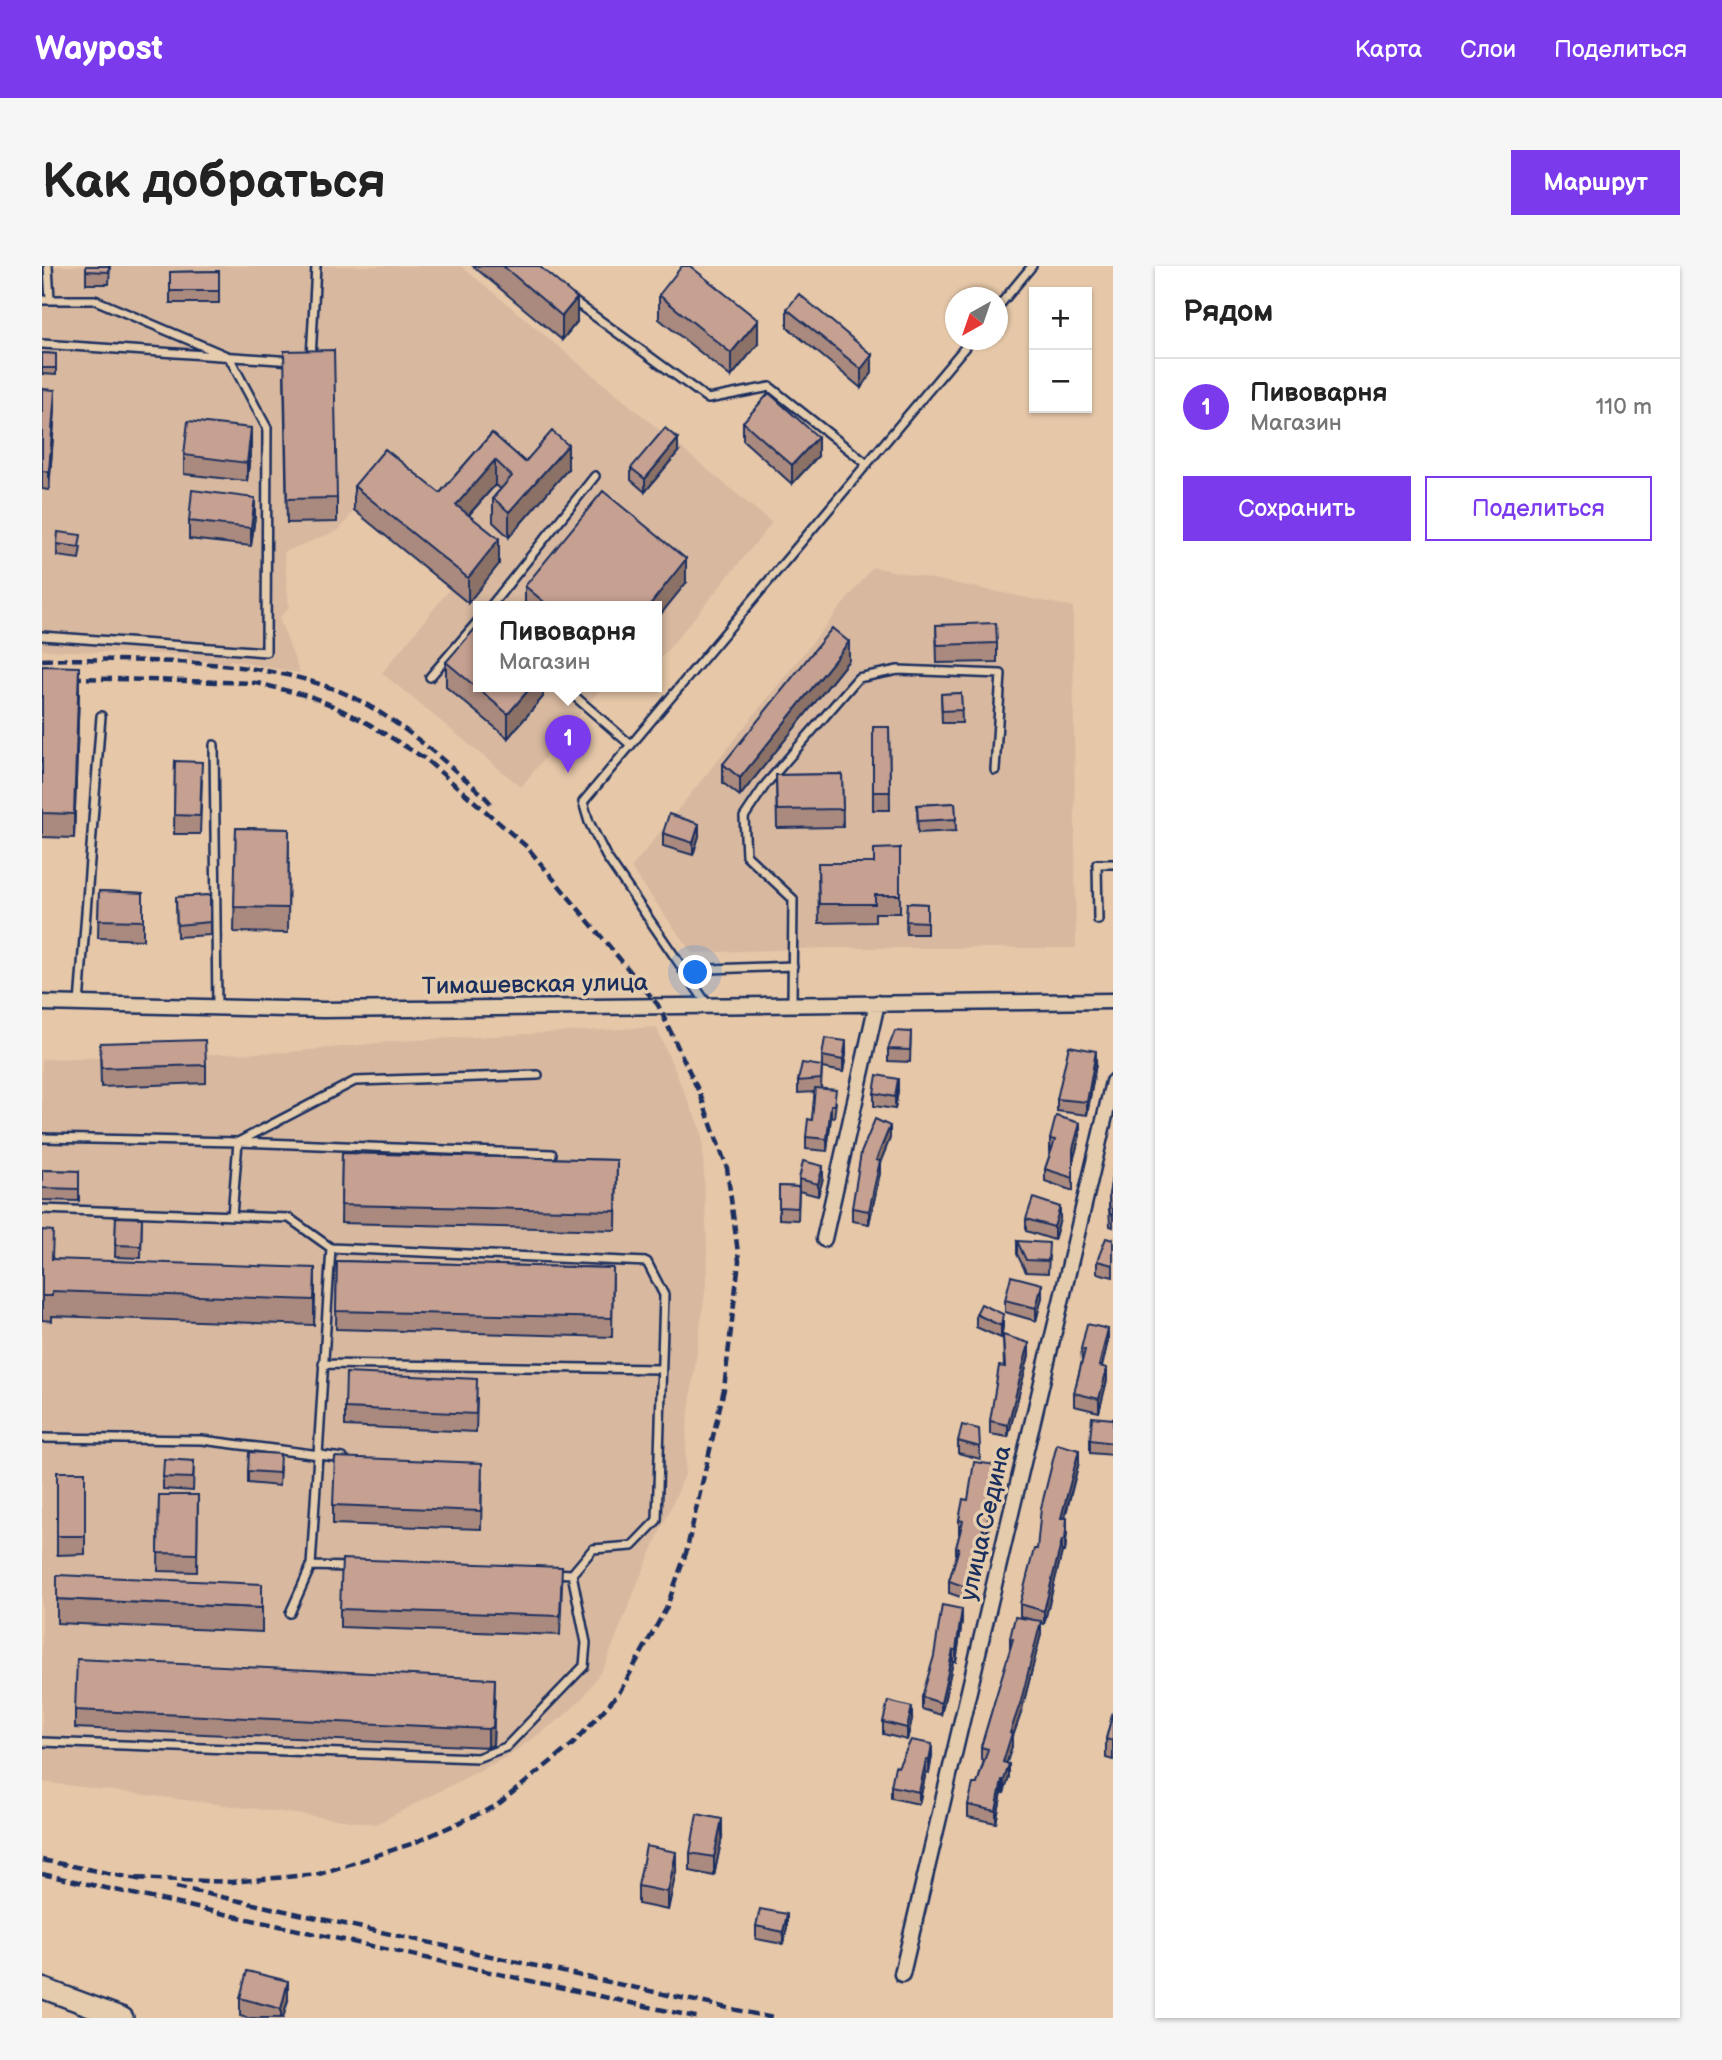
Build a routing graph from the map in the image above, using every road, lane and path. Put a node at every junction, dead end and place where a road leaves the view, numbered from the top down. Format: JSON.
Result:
{"nodes":[{"id":1,"x":48,"y":266,"type":"edge"},
{"id":2,"x":316,"y":266,"type":"edge"},
{"id":3,"x":1032,"y":266,"type":"edge"},
{"id":4,"x":1008,"y":295,"type":"edge"},
{"id":5,"x":568,"y":296,"type":"edge"},
{"id":6,"x":46,"y":300,"type":"edge"},
{"id":7,"x":42,"y":344,"type":"edge"},
{"id":8,"x":963,"y":350,"type":"edge"},
{"id":9,"x":229,"y":357,"type":"junction"},
{"id":10,"x":867,"y":464,"type":"junction"},
{"id":11,"x":595,"y":476,"type":"dead end"},
{"id":12,"x":494,"y":601,"type":"edge"},
{"id":13,"x":473,"y":627,"type":"edge"},
{"id":14,"x":42,"y":636,"type":"edge"},
{"id":15,"x":430,"y":677,"type":"dead end"},
{"id":16,"x":570,"y":692,"type":"edge"},
{"id":17,"x":101,"y":716,"type":"dead end"},
{"id":18,"x":214,"y":745,"type":"dead end"},
{"id":19,"x":631,"y":745,"type":"junction"},
{"id":20,"x":995,"y":770,"type":"dead end"},
{"id":21,"x":1113,"y":864,"type":"edge"},
{"id":22,"x":1098,"y":920,"type":"dead end"},
{"id":23,"x":793,"y":965,"type":"junction"},
{"id":24,"x":683,"y":970,"type":"junction"},
{"id":25,"x":1113,"y":1002,"type":"edge"},
{"id":26,"x":42,"y":1003,"type":"edge"},
{"id":27,"x":792,"y":1003,"type":"junction"},
{"id":28,"x":877,"y":1003,"type":"junction"},
{"id":29,"x":79,"y":1004,"type":"junction"},
{"id":30,"x":707,"y":1004,"type":"junction"},
{"id":31,"x":217,"y":1007,"type":"junction"},
{"id":32,"x":538,"y":1075,"type":"dead end"},
{"id":33,"x":1113,"y":1082,"type":"edge"},
{"id":34,"x":42,"y":1138,"type":"edge"},
{"id":35,"x":238,"y":1142,"type":"junction"},
{"id":36,"x":552,"y":1154,"type":"dead end"},
{"id":37,"x":42,"y":1209,"type":"edge"},
{"id":38,"x":232,"y":1216,"type":"junction"},
{"id":39,"x":824,"y":1239,"type":"dead end"},
{"id":40,"x":331,"y":1248,"type":"junction"},
{"id":41,"x":323,"y":1364,"type":"junction"},
{"id":42,"x":660,"y":1369,"type":"junction"},
{"id":43,"x":42,"y":1438,"type":"edge"},
{"id":44,"x":317,"y":1456,"type":"junction"},
{"id":45,"x":356,"y":1459,"type":"edge"},
{"id":46,"x":311,"y":1566,"type":"junction"},
{"id":47,"x":352,"y":1567,"type":"edge"},
{"id":48,"x":544,"y":1573,"type":"edge"},
{"id":49,"x":572,"y":1574,"type":"junction"},
{"id":50,"x":290,"y":1613,"type":"dead end"},
{"id":51,"x":42,"y":1742,"type":"edge"},
{"id":52,"x":902,"y":1974,"type":"dead end"},
{"id":53,"x":42,"y":1988,"type":"edge"},
{"id":54,"x":86,"y":2010,"type":"edge"},
{"id":55,"x":122,"y":2018,"type":"edge"}],
"edges":[{"from":1,"to":6,"type":"lane"},
{"from":2,"to":9,"type":"lane"},
{"from":3,"to":4,"type":"lane"},
{"from":5,"to":10,"type":"lane"},
{"from":6,"to":9,"type":"lane"},
{"from":7,"to":9,"type":"lane"},
{"from":8,"to":10,"type":"lane"},
{"from":9,"to":14,"type":"lane"},
{"from":10,"to":19,"type":"lane"},
{"from":11,"to":12,"type":"lane"},
{"from":13,"to":15,"type":"lane"},
{"from":16,"to":19,"type":"lane"},
{"from":17,"to":29,"type":"lane"},
{"from":18,"to":31,"type":"lane"},
{"from":19,"to":24,"type":"lane"},
{"from":20,"to":23,"type":"lane"},
{"from":21,"to":22,"type":"lane"},
{"from":23,"to":24,"type":"lane"},
{"from":23,"to":27,"type":"lane"},
{"from":24,"to":30,"type":"lane"},
{"from":25,"to":28,"type":"street","name":"Тимашевская улица"},
{"from":26,"to":29,"type":"street","name":"Тимашевская улица"},
{"from":27,"to":28,"type":"street","name":"Тимашевская улица"},
{"from":27,"to":30,"type":"street","name":"Тимашевская улица"},
{"from":28,"to":39,"type":"street"},
{"from":29,"to":31,"type":"street","name":"Тимашевская улица"},
{"from":30,"to":31,"type":"street","name":"Тимашевская улица"},
{"from":32,"to":35,"type":"lane"},
{"from":33,"to":52,"type":"street","name":"улица Седина"},
{"from":34,"to":35,"type":"lane"},
{"from":35,"to":36,"type":"lane"},
{"from":35,"to":38,"type":"lane"},
{"from":37,"to":38,"type":"lane"},
{"from":38,"to":40,"type":"lane"},
{"from":40,"to":41,"type":"lane"},
{"from":40,"to":42,"type":"lane"},
{"from":41,"to":42,"type":"lane"},
{"from":41,"to":44,"type":"lane"},
{"from":42,"to":49,"type":"lane"},
{"from":43,"to":44,"type":"lane"},
{"from":44,"to":45,"type":"lane"},
{"from":44,"to":46,"type":"lane"},
{"from":46,"to":47,"type":"lane"},
{"from":46,"to":50,"type":"lane"},
{"from":48,"to":49,"type":"lane"},
{"from":49,"to":51,"type":"lane"},
{"from":53,"to":54,"type":"main road"},
{"from":54,"to":55,"type":"main road"}]}
